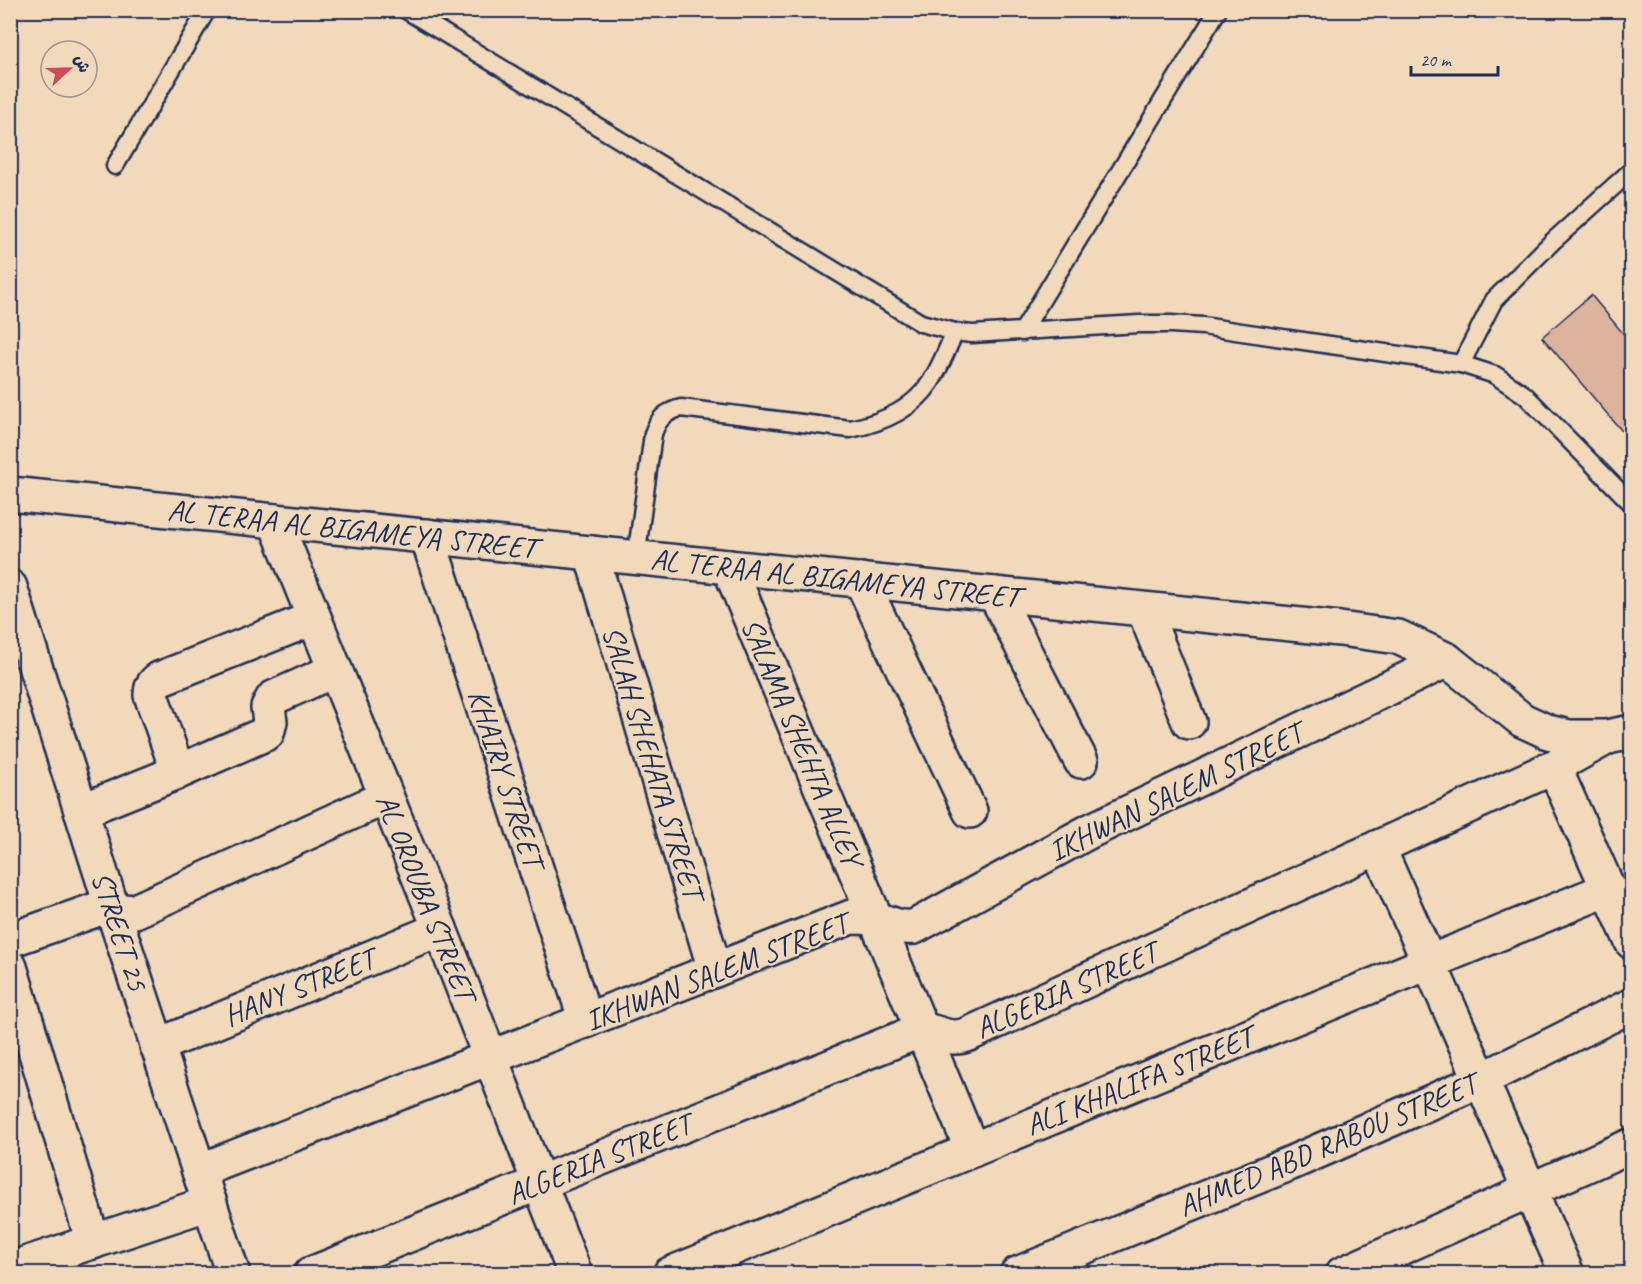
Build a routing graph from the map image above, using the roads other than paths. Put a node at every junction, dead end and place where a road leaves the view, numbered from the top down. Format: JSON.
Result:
{"nodes":[{"id":1,"x":207,"y":10,"type":"edge"},
{"id":2,"x":406,"y":10,"type":"edge"},
{"id":3,"x":1218,"y":10,"type":"edge"},
{"id":4,"x":116,"y":166,"type":"dead end"},
{"id":5,"x":1632,"y":170,"type":"edge"},
{"id":6,"x":955,"y":332,"type":"junction"},
{"id":7,"x":1022,"y":332,"type":"junction"},
{"id":8,"x":1461,"y":364,"type":"junction"},
{"id":9,"x":10,"y":494,"type":"edge"},
{"id":10,"x":1632,"y":504,"type":"edge"},
{"id":11,"x":275,"y":521,"type":"junction"},
{"id":12,"x":427,"y":536,"type":"junction"},
{"id":13,"x":591,"y":553,"type":"junction"},
{"id":14,"x":636,"y":558,"type":"junction"},
{"id":15,"x":729,"y":567,"type":"junction"},
{"id":16,"x":861,"y":580,"type":"junction"},
{"id":17,"x":10,"y":587,"type":"edge"},
{"id":18,"x":995,"y":594,"type":"junction"},
{"id":19,"x":1144,"y":610,"type":"junction"},
{"id":20,"x":314,"y":618,"type":"junction"},
{"id":21,"x":1447,"y":660,"type":"junction"},
{"id":22,"x":335,"y":670,"type":"junction"},
{"id":23,"x":1189,"y":722,"type":"dead end"},
{"id":24,"x":1619,"y":735,"type":"edge"},
{"id":25,"x":1081,"y":761,"type":"dead end"},
{"id":26,"x":1554,"y":767,"type":"junction"},
{"id":27,"x":178,"y":772,"type":"junction"},
{"id":28,"x":387,"y":797,"type":"junction"},
{"id":29,"x":970,"y":811,"type":"dead end"},
{"id":30,"x":81,"y":812,"type":"junction"},
{"id":31,"x":1378,"y":847,"type":"junction"},
{"id":32,"x":1608,"y":889,"type":"junction"},
{"id":33,"x":112,"y":908,"type":"junction"},
{"id":34,"x":877,"y":919,"type":"junction"},
{"id":35,"x":440,"y":929,"type":"junction"},
{"id":36,"x":10,"y":940,"type":"edge"},
{"id":37,"x":1632,"y":942,"type":"edge"},
{"id":38,"x":1429,"y":963,"type":"junction"},
{"id":39,"x":10,"y":968,"type":"edge"},
{"id":40,"x":715,"y":970,"type":"junction"},
{"id":41,"x":1632,"y":1005,"type":"edge"},
{"id":42,"x":586,"y":1021,"type":"junction"},
{"id":43,"x":922,"y":1030,"type":"junction"},
{"id":44,"x":157,"y":1046,"type":"junction"},
{"id":45,"x":491,"y":1058,"type":"junction"},
{"id":46,"x":1481,"y":1080,"type":"junction"},
{"id":47,"x":1632,"y":1145,"type":"edge"},
{"id":48,"x":972,"y":1150,"type":"junction"},
{"id":49,"x":199,"y":1171,"type":"junction"},
{"id":50,"x":540,"y":1182,"type":"junction"},
{"id":51,"x":1529,"y":1189,"type":"junction"},
{"id":52,"x":210,"y":1203,"type":"junction"},
{"id":53,"x":93,"y":1242,"type":"junction"},
{"id":54,"x":10,"y":1269,"type":"edge"},
{"id":55,"x":233,"y":1274,"type":"edge"},
{"id":56,"x":311,"y":1274,"type":"edge"},
{"id":57,"x":574,"y":1274,"type":"edge"},
{"id":58,"x":669,"y":1274,"type":"edge"},
{"id":59,"x":1017,"y":1274,"type":"edge"},
{"id":60,"x":1342,"y":1274,"type":"edge"},
{"id":61,"x":1567,"y":1274,"type":"edge"}],
"edges":[{"from":1,"to":4,"type":"lane"},
{"from":2,"to":6,"type":"lane"},
{"from":3,"to":7,"type":"lane"},
{"from":5,"to":8,"type":"lane"},
{"from":6,"to":7,"type":"lane"},
{"from":6,"to":14,"type":"lane"},
{"from":7,"to":8,"type":"lane"},
{"from":8,"to":10,"type":"lane"},
{"from":9,"to":11,"type":"street","name":"AL TERAA AL BIGAMEYA STREET"},
{"from":11,"to":12,"type":"street","name":"AL TERAA AL BIGAMEYA STREET"},
{"from":11,"to":20,"type":"street","name":"AL OROUBA STREET"},
{"from":12,"to":13,"type":"street","name":"AL TERAA AL BIGAMEYA STREET"},
{"from":12,"to":42,"type":"street","name":"KHAIRY STREET"},
{"from":13,"to":14,"type":"street","name":"AL TERAA AL BIGAMEYA STREET"},
{"from":13,"to":40,"type":"street","name":"SALAH SHEHATA STREET"},
{"from":14,"to":15,"type":"street","name":"AL TERAA AL BIGAMEYA STREET"},
{"from":15,"to":16,"type":"street","name":"AL TERAA AL BIGAMEYA STREET"},
{"from":15,"to":34,"type":"street","name":"SALAMA SHEHTA ALLEY"},
{"from":16,"to":18,"type":"street","name":"AL TERAA AL BIGAMEYA STREET"},
{"from":16,"to":29,"type":"street"},
{"from":17,"to":30,"type":"street","name":"STREET 25"},
{"from":18,"to":19,"type":"street","name":"AL TERAA AL BIGAMEYA STREET"},
{"from":18,"to":25,"type":"street"},
{"from":19,"to":21,"type":"street","name":"AL TERAA AL BIGAMEYA STREET"},
{"from":19,"to":23,"type":"street"},
{"from":20,"to":22,"type":"street","name":"AL OROUBA STREET"},
{"from":20,"to":27,"type":"street"},
{"from":21,"to":24,"type":"street","name":"AL TERAA AL BIGAMEYA STREET"},
{"from":21,"to":34,"type":"street","name":"IKHWAN SALEM STREET"},
{"from":22,"to":27,"type":"street"},
{"from":22,"to":28,"type":"street","name":"AL OROUBA STREET"},
{"from":24,"to":26,"type":"street","name":"ALGERIA STREET"},
{"from":26,"to":31,"type":"street","name":"ALGERIA STREET"},
{"from":26,"to":32,"type":"street"},
{"from":27,"to":30,"type":"street"},
{"from":28,"to":33,"type":"street"},
{"from":28,"to":35,"type":"street","name":"AL OROUBA STREET"},
{"from":30,"to":33,"type":"street","name":"STREET 25"},
{"from":31,"to":38,"type":"street"},
{"from":31,"to":43,"type":"street","name":"ALGERIA STREET"},
{"from":32,"to":37,"type":"street"},
{"from":32,"to":38,"type":"street","name":"ALI KHALIFA STREET"},
{"from":33,"to":36,"type":"street"},
{"from":33,"to":44,"type":"street","name":"STREET 25"},
{"from":34,"to":40,"type":"street","name":"IKHWAN SALEM STREET"},
{"from":34,"to":43,"type":"street","name":"SALAMA SHEHTA ALLEY"},
{"from":35,"to":44,"type":"street","name":"HANY STREET"},
{"from":35,"to":45,"type":"street","name":"AL OROUBA STREET"},
{"from":38,"to":46,"type":"street"},
{"from":38,"to":48,"type":"street","name":"ALI KHALIFA STREET"},
{"from":39,"to":53,"type":"street"},
{"from":40,"to":42,"type":"street","name":"IKHWAN SALEM STREET"},
{"from":41,"to":46,"type":"street","name":"AHMED ABD RABOU STREET"},
{"from":42,"to":45,"type":"street","name":"IKHWAN SALEM STREET"},
{"from":43,"to":48,"type":"street","name":"SALAMA SHEHTA ALLEY"},
{"from":43,"to":50,"type":"street","name":"ALGERIA STREET"},
{"from":44,"to":49,"type":"street","name":"STREET 25"},
{"from":45,"to":49,"type":"street","name":"IKHWAN SALEM STREET"},
{"from":45,"to":50,"type":"street","name":"AL OROUBA STREET"},
{"from":46,"to":51,"type":"street"},
{"from":46,"to":59,"type":"street","name":"AHMED ABD RABOU STREET"},
{"from":47,"to":51,"type":"street"},
{"from":48,"to":58,"type":"street","name":"ALI KHALIFA STREET"},
{"from":49,"to":52,"type":"street","name":"STREET 25"},
{"from":50,"to":56,"type":"street","name":"ALGERIA STREET"},
{"from":50,"to":57,"type":"street","name":"AL OROUBA STREET"},
{"from":51,"to":60,"type":"street"},
{"from":51,"to":61,"type":"street"},
{"from":52,"to":53,"type":"street"},
{"from":52,"to":55,"type":"street","name":"STREET 25"},
{"from":53,"to":54,"type":"street"}]}
